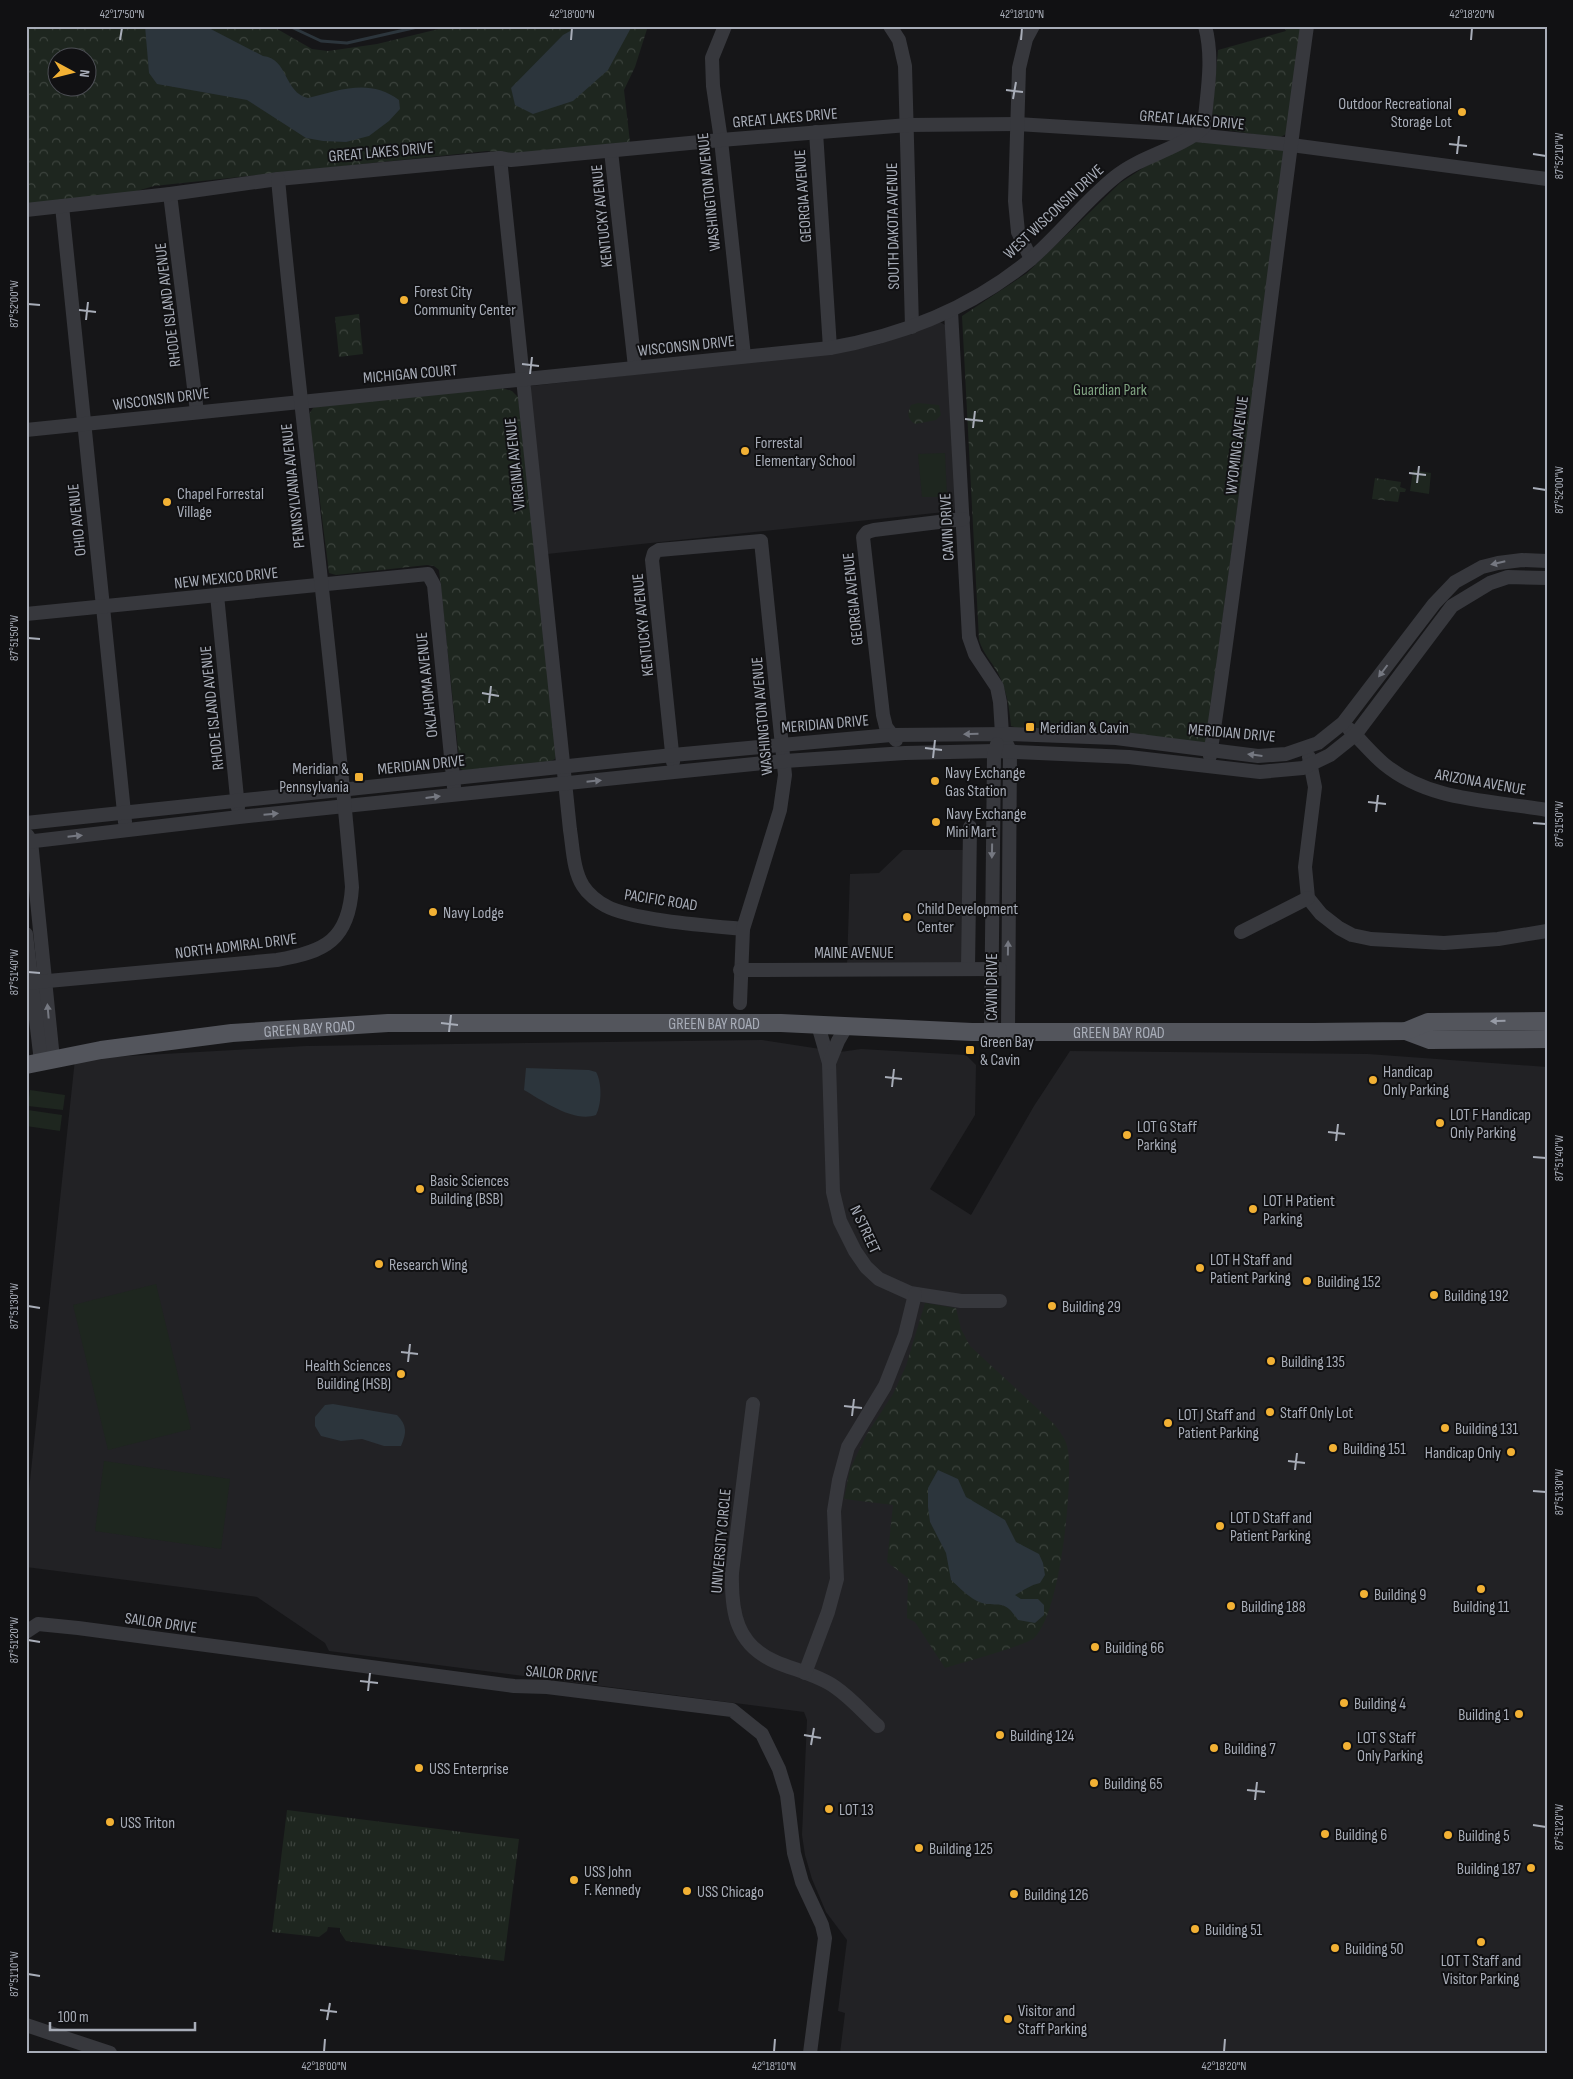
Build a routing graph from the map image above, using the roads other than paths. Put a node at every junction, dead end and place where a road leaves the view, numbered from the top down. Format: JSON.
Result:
{"nodes":[{"id":1,"x":725,"y":26,"type":"edge"},
{"id":2,"x":890,"y":26,"type":"edge"},
{"id":3,"x":1033,"y":26,"type":"edge"},
{"id":4,"x":1205,"y":26,"type":"edge"},
{"id":5,"x":1307,"y":26,"type":"edge"},
{"id":6,"x":1017,"y":124,"type":"junction"},
{"id":7,"x":908,"y":125,"type":"junction"},
{"id":8,"x":816,"y":132,"type":"junction"},
{"id":9,"x":1195,"y":135,"type":"junction"},
{"id":10,"x":721,"y":140,"type":"junction"},
{"id":11,"x":1290,"y":145,"type":"junction"},
{"id":12,"x":611,"y":151,"type":"junction"},
{"id":13,"x":500,"y":158,"type":"junction"},
{"id":14,"x":278,"y":179,"type":"junction"},
{"id":15,"x":1547,"y":179,"type":"edge"},
{"id":16,"x":170,"y":194,"type":"junction"},
{"id":17,"x":62,"y":206,"type":"junction"},
{"id":18,"x":26,"y":210,"type":"edge"},
{"id":19,"x":1031,"y":259,"type":"junction"},
{"id":20,"x":951,"y":311,"type":"junction"},
{"id":21,"x":912,"y":327,"type":"junction"},
{"id":22,"x":852,"y":344,"type":"joint"},
{"id":23,"x":830,"y":348,"type":"junction"},
{"id":24,"x":744,"y":356,"type":"junction"},
{"id":25,"x":635,"y":368,"type":"junction"},
{"id":26,"x":523,"y":380,"type":"junction"},
{"id":27,"x":300,"y":401,"type":"junction"},
{"id":28,"x":197,"y":412,"type":"junction"},
{"id":29,"x":84,"y":425,"type":"junction"},
{"id":30,"x":26,"y":430,"type":"edge"},
{"id":31,"x":963,"y":520,"type":"junction"},
{"id":32,"x":761,"y":541,"type":"joint"},
{"id":33,"x":1547,"y":561,"type":"edge"},
{"id":34,"x":428,"y":574,"type":"joint"},
{"id":35,"x":1547,"y":578,"type":"edge"},
{"id":36,"x":321,"y":585,"type":"junction"},
{"id":37,"x":217,"y":595,"type":"junction"},
{"id":38,"x":103,"y":606,"type":"junction"},
{"id":39,"x":26,"y":614,"type":"edge"},
{"id":40,"x":1343,"y":723,"type":"junction"},
{"id":41,"x":1002,"y":734,"type":"junction"},
{"id":42,"x":891,"y":735,"type":"junction"},
{"id":43,"x":1355,"y":735,"type":"junction"},
{"id":44,"x":783,"y":744,"type":"junction"},
{"id":45,"x":1211,"y":748,"type":"junction"},
{"id":46,"x":1307,"y":748,"type":"junction"},
{"id":47,"x":994,"y":751,"type":"junction"},
{"id":48,"x":1010,"y":751,"type":"junction"},
{"id":49,"x":905,"y":753,"type":"junction"},
{"id":50,"x":673,"y":755,"type":"junction"},
{"id":51,"x":785,"y":761,"type":"junction"},
{"id":52,"x":1312,"y":764,"type":"junction"},
{"id":53,"x":565,"y":766,"type":"junction"},
{"id":54,"x":1208,"y":766,"type":"junction"},
{"id":55,"x":674,"y":772,"type":"junction"},
{"id":56,"x":453,"y":778,"type":"junction"},
{"id":57,"x":567,"y":784,"type":"junction"},
{"id":58,"x":344,"y":790,"type":"junction"},
{"id":59,"x":455,"y":795,"type":"junction"},
{"id":60,"x":238,"y":801,"type":"junction"},
{"id":61,"x":345,"y":807,"type":"junction"},
{"id":62,"x":1547,"y":810,"type":"edge"},
{"id":63,"x":123,"y":813,"type":"junction"},
{"id":64,"x":239,"y":817,"type":"junction"},
{"id":65,"x":26,"y":823,"type":"edge"},
{"id":66,"x":970,"y":827,"type":"dead end"},
{"id":67,"x":126,"y":830,"type":"junction"},
{"id":68,"x":28,"y":839,"type":"edge"},
{"id":69,"x":1308,"y":898,"type":"junction"},
{"id":70,"x":743,"y":928,"type":"junction"},
{"id":71,"x":1241,"y":932,"type":"dead end"},
{"id":72,"x":1547,"y":932,"type":"edge"},
{"id":73,"x":26,"y":934,"type":"edge"},
{"id":74,"x":968,"y":969,"type":"junction"},
{"id":75,"x":991,"y":969,"type":"junction"},
{"id":76,"x":1008,"y":969,"type":"junction"},
{"id":77,"x":740,"y":970,"type":"junction"},
{"id":78,"x":46,"y":981,"type":"junction"},
{"id":79,"x":29,"y":983,"type":"edge"},
{"id":80,"x":740,"y":1003,"type":"dead end"},
{"id":81,"x":1547,"y":1021,"type":"edge"},
{"id":82,"x":818,"y":1026,"type":"junction"},
{"id":83,"x":846,"y":1027,"type":"junction"},
{"id":84,"x":1406,"y":1031,"type":"junction"},
{"id":85,"x":999,"y":1032,"type":"junction"},
{"id":86,"x":1547,"y":1040,"type":"edge"},
{"id":87,"x":40,"y":1062,"type":"edge"},
{"id":88,"x":829,"y":1063,"type":"junction"},
{"id":89,"x":915,"y":1294,"type":"junction"},
{"id":90,"x":1000,"y":1301,"type":"dead end"},
{"id":91,"x":753,"y":1404,"type":"dead end"},
{"id":92,"x":26,"y":1632,"type":"edge"},
{"id":93,"x":805,"y":1672,"type":"junction"},
{"id":94,"x":878,"y":1726,"type":"dead end"},
{"id":95,"x":26,"y":2025,"type":"edge"},
{"id":96,"x":110,"y":2053,"type":"edge"},
{"id":97,"x":810,"y":2053,"type":"edge"}],
"edges":[{"from":1,"to":10,"type":"street","name":"WASHINGTON AVENUE"},
{"from":2,"to":7,"type":"street"},
{"from":3,"to":6,"type":"street"},
{"from":4,"to":9,"type":"street"},
{"from":5,"to":11,"type":"street","name":"WYOMING AVENUE"},
{"from":6,"to":7,"type":"street","name":"GREAT LAKES DRIVE"},
{"from":6,"to":9,"type":"street","name":"GREAT LAKES DRIVE"},
{"from":6,"to":19,"type":"street"},
{"from":7,"to":8,"type":"street","name":"GREAT LAKES DRIVE"},
{"from":7,"to":21,"type":"street","name":"SOUTH DAKOTA AVENUE"},
{"from":8,"to":10,"type":"street","name":"GREAT LAKES DRIVE"},
{"from":8,"to":23,"type":"street","name":"GEORGIA AVENUE"},
{"from":9,"to":11,"type":"street","name":"GREAT LAKES DRIVE"},
{"from":9,"to":19,"type":"street","name":"WEST WISCONSIN DRIVE"},
{"from":10,"to":12,"type":"street","name":"GREAT LAKES DRIVE"},
{"from":10,"to":24,"type":"street","name":"WASHINGTON AVENUE"},
{"from":11,"to":15,"type":"street","name":"GREAT LAKES DRIVE"},
{"from":11,"to":45,"type":"street","name":"WYOMING AVENUE"},
{"from":12,"to":13,"type":"street","name":"GREAT LAKES DRIVE"},
{"from":12,"to":25,"type":"street","name":"KENTUCKY AVENUE"},
{"from":13,"to":14,"type":"street","name":"GREAT LAKES DRIVE"},
{"from":13,"to":26,"type":"street","name":"VIRGINIA AVENUE"},
{"from":14,"to":16,"type":"street","name":"GREAT LAKES DRIVE"},
{"from":14,"to":27,"type":"street","name":"PENNSYLVANIA AVENUE"},
{"from":16,"to":17,"type":"street","name":"GREAT LAKES DRIVE"},
{"from":16,"to":28,"type":"street","name":"RHODE ISLAND AVENUE"},
{"from":17,"to":18,"type":"street","name":"GREAT LAKES DRIVE"},
{"from":17,"to":29,"type":"street","name":"OHIO AVENUE"},
{"from":19,"to":20,"type":"street","name":"WEST WISCONSIN DRIVE"},
{"from":20,"to":21,"type":"street","name":"WEST WISCONSIN DRIVE"},
{"from":20,"to":31,"type":"street","name":"CAVIN DRIVE"},
{"from":21,"to":22,"type":"street","name":"WEST WISCONSIN DRIVE"},
{"from":22,"to":23,"type":"street","name":"WISCONSIN DRIVE"},
{"from":23,"to":24,"type":"street","name":"WISCONSIN DRIVE"},
{"from":24,"to":25,"type":"street","name":"WISCONSIN DRIVE"},
{"from":25,"to":26,"type":"street","name":"WISCONSIN DRIVE"},
{"from":26,"to":27,"type":"street","name":"MICHIGAN COURT"},
{"from":26,"to":53,"type":"street","name":"VIRGINIA AVENUE"},
{"from":27,"to":28,"type":"street","name":"WISCONSIN DRIVE"},
{"from":27,"to":36,"type":"street","name":"PENNSYLVANIA AVENUE"},
{"from":28,"to":29,"type":"street","name":"WISCONSIN DRIVE"},
{"from":29,"to":30,"type":"street","name":"WISCONSIN DRIVE"},
{"from":29,"to":38,"type":"street","name":"OHIO AVENUE"},
{"from":31,"to":41,"type":"street","name":"CAVIN DRIVE"},
{"from":31,"to":42,"type":"street","name":"GEORGIA AVENUE"},
{"from":32,"to":44,"type":"street","name":"WASHINGTON AVENUE"},
{"from":32,"to":50,"type":"street","name":"KENTUCKY AVENUE"},
{"from":33,"to":40,"type":"street","name":"MERIDIAN DRIVE","one_way":true},
{"from":34,"to":36,"type":"street","name":"NEW MEXICO DRIVE"},
{"from":34,"to":56,"type":"street","name":"OKLAHOMA AVENUE"},
{"from":35,"to":43,"type":"street"},
{"from":36,"to":37,"type":"street","name":"NEW MEXICO DRIVE"},
{"from":36,"to":58,"type":"street","name":"PENNSYLVANIA AVENUE"},
{"from":37,"to":38,"type":"street","name":"NEW MEXICO DRIVE"},
{"from":37,"to":60,"type":"street","name":"RHODE ISLAND AVENUE"},
{"from":38,"to":39,"type":"street","name":"NEW MEXICO DRIVE"},
{"from":38,"to":63,"type":"street","name":"OHIO AVENUE"},
{"from":40,"to":43,"type":"street","name":"ARIZONA AVENUE"},
{"from":40,"to":46,"type":"street","name":"MERIDIAN DRIVE"},
{"from":41,"to":42,"type":"street","name":"MERIDIAN DRIVE","one_way":true},
{"from":41,"to":45,"type":"street","name":"MERIDIAN DRIVE"},
{"from":41,"to":47,"type":"street","name":"CAVIN DRIVE"},
{"from":41,"to":48,"type":"street","name":"CAVIN DRIVE"},
{"from":42,"to":44,"type":"street","name":"MERIDIAN DRIVE"},
{"from":42,"to":49,"type":"street","name":"GEORGIA AVENUE"},
{"from":43,"to":52,"type":"street"},
{"from":43,"to":62,"type":"street","name":"ARIZONA AVENUE"},
{"from":44,"to":50,"type":"street","name":"MERIDIAN DRIVE"},
{"from":44,"to":51,"type":"street","name":"WASHINGTON AVENUE"},
{"from":46,"to":45,"type":"street","name":"MERIDIAN DRIVE","one_way":true},
{"from":45,"to":54,"type":"street","name":"WYOMING AVENUE"},
{"from":46,"to":52,"type":"street"},
{"from":47,"to":48,"type":"street"},
{"from":47,"to":49,"type":"street"},
{"from":47,"to":75,"type":"street","name":"CAVIN DRIVE","one_way":true},
{"from":48,"to":54,"type":"street"},
{"from":76,"to":48,"type":"street","name":"CAVIN DRIVE","one_way":true},
{"from":49,"to":51,"type":"street"},
{"from":50,"to":53,"type":"street","name":"MERIDIAN DRIVE"},
{"from":50,"to":55,"type":"street","name":"KENTUCKY AVENUE"},
{"from":51,"to":55,"type":"street"},
{"from":51,"to":70,"type":"street","name":"WASHINGTON AVENUE"},
{"from":52,"to":54,"type":"street"},
{"from":52,"to":69,"type":"street"},
{"from":53,"to":56,"type":"street","name":"MERIDIAN DRIVE"},
{"from":53,"to":57,"type":"street","name":"PACIFIC ROAD"},
{"from":57,"to":55,"type":"street","one_way":true},
{"from":56,"to":58,"type":"street","name":"MERIDIAN DRIVE"},
{"from":56,"to":59,"type":"street","name":"OKLAHOMA AVENUE"},
{"from":57,"to":59,"type":"street"},
{"from":57,"to":70,"type":"street","name":"PACIFIC ROAD"},
{"from":58,"to":60,"type":"street","name":"MERIDIAN DRIVE"},
{"from":58,"to":61,"type":"street","name":"NORTH ADMIRAL DRIVE"},
{"from":61,"to":59,"type":"street","one_way":true},
{"from":60,"to":63,"type":"street","name":"MERIDIAN DRIVE"},
{"from":60,"to":64,"type":"street","name":"RHODE ISLAND AVENUE"},
{"from":64,"to":61,"type":"street","one_way":true},
{"from":61,"to":78,"type":"street","name":"NORTH ADMIRAL DRIVE"},
{"from":63,"to":65,"type":"street","name":"MERIDIAN DRIVE"},
{"from":63,"to":67,"type":"street","name":"OHIO AVENUE"},
{"from":64,"to":67,"type":"street"},
{"from":66,"to":74,"type":"street"},
{"from":68,"to":67,"type":"street","one_way":true},
{"from":68,"to":78,"type":"street"},
{"from":69,"to":71,"type":"street"},
{"from":69,"to":72,"type":"street"},
{"from":70,"to":77,"type":"street","name":"WASHINGTON AVENUE"},
{"from":73,"to":79,"type":"street"},
{"from":74,"to":75,"type":"street","name":"MAINE AVENUE"},
{"from":74,"to":77,"type":"street","name":"MAINE AVENUE"},
{"from":75,"to":76,"type":"street","name":"MAINE AVENUE"},
{"from":75,"to":85,"type":"street","name":"CAVIN DRIVE"},
{"from":76,"to":85,"type":"street","name":"CAVIN DRIVE"},
{"from":77,"to":80,"type":"street","name":"WASHINGTON AVENUE"},
{"from":78,"to":79,"type":"street","name":"NORTH ADMIRAL DRIVE"},
{"from":87,"to":78,"type":"street","one_way":true},
{"from":79,"to":87,"type":"street"},
{"from":81,"to":84,"type":"main road","name":"GREEN BAY ROAD","one_way":true},
{"from":82,"to":83,"type":"main road","name":"GREEN BAY ROAD"},
{"from":82,"to":87,"type":"main road","name":"GREEN BAY ROAD"},
{"from":82,"to":88,"type":"street","name":"N STREET"},
{"from":83,"to":85,"type":"main road","name":"GREEN BAY ROAD"},
{"from":83,"to":88,"type":"street","name":"N STREET"},
{"from":84,"to":85,"type":"main road","name":"GREEN BAY ROAD"},
{"from":84,"to":86,"type":"main road","name":"GREEN BAY ROAD"},
{"from":88,"to":89,"type":"street","name":"N STREET"},
{"from":89,"to":90,"type":"street","name":"N STREET"},
{"from":89,"to":93,"type":"street"},
{"from":91,"to":93,"type":"street","name":"UNIVERSITY CIRCLE"},
{"from":92,"to":97,"type":"street","name":"SAILOR DRIVE"},
{"from":93,"to":94,"type":"street","name":"UNIVERSITY CIRCLE"},
{"from":95,"to":96,"type":"street"}]}
